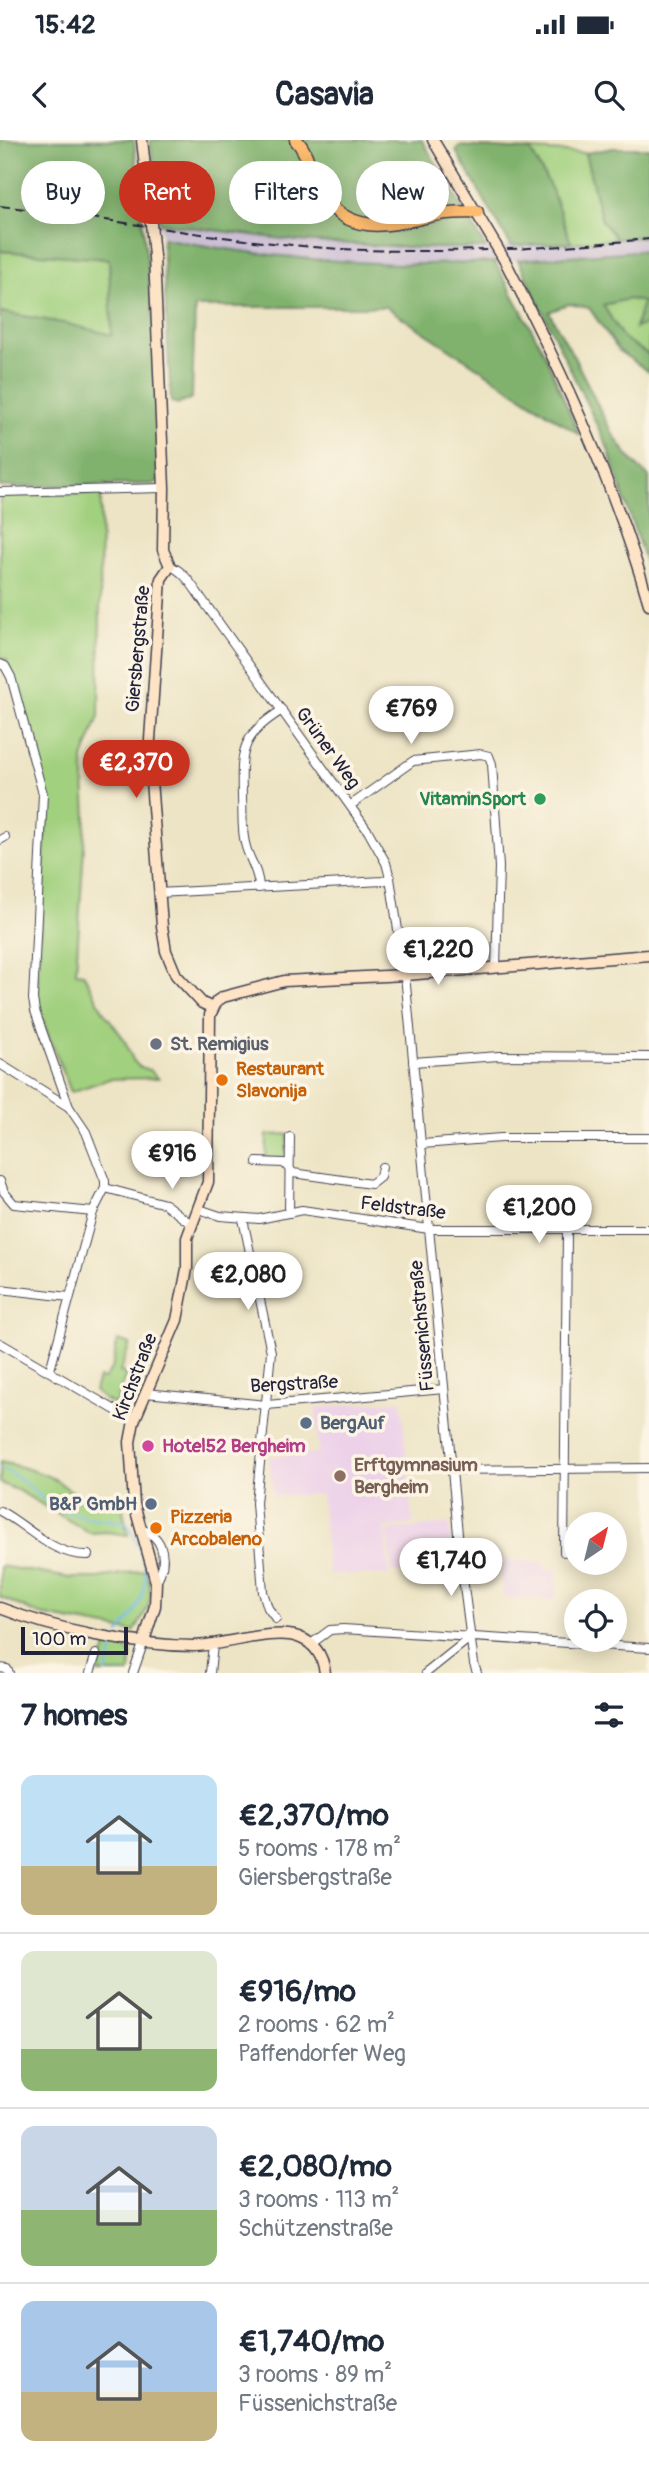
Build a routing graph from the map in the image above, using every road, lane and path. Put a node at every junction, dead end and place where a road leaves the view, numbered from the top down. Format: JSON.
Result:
{"nodes":[{"id":1,"x":296,"y":140,"type":"edge"},
{"id":2,"x":435,"y":143,"type":"edge"},
{"id":3,"x":143,"y":146,"type":"edge"},
{"id":4,"x":477,"y":212,"type":"junction"},
{"id":5,"x":164,"y":488,"type":"junction"},
{"id":6,"x":0,"y":492,"type":"edge"},
{"id":7,"x":170,"y":566,"type":"junction"},
{"id":8,"x":649,"y":604,"type":"edge"},
{"id":9,"x":0,"y":664,"type":"edge"},
{"id":10,"x":282,"y":710,"type":"junction"},
{"id":11,"x":351,"y":805,"type":"junction"},
{"id":12,"x":390,"y":878,"type":"junction"},
{"id":13,"x":259,"y":888,"type":"junction"},
{"id":14,"x":158,"y":893,"type":"junction"},
{"id":15,"x":649,"y":955,"type":"edge"},
{"id":16,"x":496,"y":967,"type":"junction"},
{"id":17,"x":405,"y":975,"type":"junction"},
{"id":18,"x":213,"y":1008,"type":"junction"},
{"id":19,"x":649,"y":1056,"type":"edge"},
{"id":20,"x":413,"y":1062,"type":"junction"},
{"id":21,"x":0,"y":1064,"type":"edge"},
{"id":22,"x":69,"y":1107,"type":"junction"},
{"id":23,"x":290,"y":1137,"type":"dead end"},
{"id":24,"x":649,"y":1138,"type":"edge"},
{"id":25,"x":422,"y":1144,"type":"junction"},
{"id":26,"x":257,"y":1162,"type":"dead end"},
{"id":27,"x":289,"y":1167,"type":"junction"},
{"id":28,"x":382,"y":1167,"type":"dead end"},
{"id":29,"x":0,"y":1181,"type":"edge"},
{"id":30,"x":105,"y":1188,"type":"junction"},
{"id":31,"x":199,"y":1209,"type":"junction"},
{"id":32,"x":93,"y":1212,"type":"junction"},
{"id":33,"x":289,"y":1213,"type":"junction"},
{"id":34,"x":243,"y":1219,"type":"junction"},
{"id":35,"x":191,"y":1224,"type":"junction"},
{"id":36,"x":429,"y":1229,"type":"junction"},
{"id":37,"x":649,"y":1229,"type":"edge"},
{"id":38,"x":567,"y":1231,"type":"junction"},
{"id":39,"x":0,"y":1289,"type":"edge"},
{"id":40,"x":69,"y":1297,"type":"junction"},
{"id":41,"x":0,"y":1343,"type":"edge"},
{"id":42,"x":50,"y":1370,"type":"junction"},
{"id":43,"x":444,"y":1389,"type":"junction"},
{"id":44,"x":146,"y":1393,"type":"junction"},
{"id":45,"x":267,"y":1405,"type":"junction"},
{"id":46,"x":134,"y":1422,"type":"junction"},
{"id":47,"x":649,"y":1468,"type":"edge"},
{"id":48,"x":452,"y":1470,"type":"junction"},
{"id":49,"x":565,"y":1470,"type":"junction"},
{"id":50,"x":0,"y":1511,"type":"edge"},
{"id":51,"x":564,"y":1512,"type":"edge"},
{"id":52,"x":88,"y":1555,"type":"dead end"},
{"id":53,"x":0,"y":1608,"type":"edge"},
{"id":54,"x":276,"y":1619,"type":"dead end"},
{"id":55,"x":471,"y":1637,"type":"junction"},
{"id":56,"x":139,"y":1641,"type":"junction"},
{"id":57,"x":311,"y":1644,"type":"junction"},
{"id":58,"x":213,"y":1645,"type":"junction"},
{"id":59,"x":649,"y":1648,"type":"edge"},
{"id":60,"x":96,"y":1654,"type":"dead end"},
{"id":61,"x":0,"y":1668,"type":"edge"},
{"id":62,"x":9,"y":1673,"type":"edge"},
{"id":63,"x":90,"y":1673,"type":"edge"},
{"id":64,"x":134,"y":1673,"type":"edge"},
{"id":65,"x":210,"y":1673,"type":"edge"},
{"id":66,"x":325,"y":1673,"type":"edge"},
{"id":67,"x":426,"y":1673,"type":"edge"},
{"id":68,"x":477,"y":1673,"type":"edge"}],
"edges":[{"from":1,"to":4,"type":"main road"},
{"from":2,"to":4,"type":"main road"},
{"from":3,"to":5,"type":"main road","name":"Giersbergstraße","bridge":true},
{"from":4,"to":8,"type":"main road","bridge":true},
{"from":5,"to":6,"type":"street"},
{"from":5,"to":7,"type":"main road","name":"Giersbergstraße"},
{"from":7,"to":10,"type":"street","name":"Grüner Weg"},
{"from":7,"to":14,"type":"main road","name":"Giersbergstraße"},
{"from":9,"to":22,"type":"street"},
{"from":10,"to":11,"type":"street","name":"Grüner Weg"},
{"from":10,"to":13,"type":"street"},
{"from":11,"to":12,"type":"street","name":"Grüner Weg"},
{"from":11,"to":16,"type":"street"},
{"from":12,"to":13,"type":"street"},
{"from":12,"to":17,"type":"street","name":"Grüner Weg"},
{"from":13,"to":14,"type":"street"},
{"from":14,"to":18,"type":"main road","name":"Giersbergstraße"},
{"from":15,"to":16,"type":"main road"},
{"from":16,"to":17,"type":"main road"},
{"from":17,"to":18,"type":"main road"},
{"from":17,"to":20,"type":"street","name":"Füssenichstraße"},
{"from":18,"to":31,"type":"main road","name":"Kirchstraße"},
{"from":19,"to":20,"type":"street"},
{"from":20,"to":25,"type":"street","name":"Füssenichstraße"},
{"from":21,"to":22,"type":"street"},
{"from":22,"to":30,"type":"street"},
{"from":23,"to":27,"type":"street"},
{"from":24,"to":25,"type":"street"},
{"from":25,"to":36,"type":"street","name":"Füssenichstraße"},
{"from":26,"to":27,"type":"street"},
{"from":27,"to":28,"type":"street"},
{"from":27,"to":33,"type":"street"},
{"from":29,"to":32,"type":"street"},
{"from":30,"to":32,"type":"street"},
{"from":30,"to":35,"type":"street"},
{"from":31,"to":34,"type":"street","name":"Feldstraße"},
{"from":31,"to":35,"type":"main road","name":"Kirchstraße"},
{"from":32,"to":40,"type":"street"},
{"from":33,"to":34,"type":"street","name":"Feldstraße"},
{"from":33,"to":36,"type":"street","name":"Feldstraße"},
{"from":34,"to":45,"type":"street"},
{"from":35,"to":44,"type":"main road","name":"Kirchstraße"},
{"from":36,"to":38,"type":"street","name":"Feldstraße"},
{"from":36,"to":43,"type":"street","name":"Füssenichstraße"},
{"from":37,"to":38,"type":"street","name":"Feldstraße"},
{"from":38,"to":49,"type":"street"},
{"from":39,"to":40,"type":"street"},
{"from":40,"to":42,"type":"street"},
{"from":41,"to":42,"type":"street"},
{"from":42,"to":46,"type":"street"},
{"from":43,"to":45,"type":"street","name":"Bergstraße"},
{"from":43,"to":48,"type":"street","name":"Füssenichstraße"},
{"from":44,"to":45,"type":"street","name":"Bergstraße"},
{"from":44,"to":46,"type":"main road","name":"Kirchstraße"},
{"from":45,"to":54,"type":"street"},
{"from":46,"to":56,"type":"main road","name":"Kirchstraße"},
{"from":47,"to":49,"type":"street"},
{"from":48,"to":49,"type":"street"},
{"from":48,"to":55,"type":"street","name":"Füssenichstraße"},
{"from":49,"to":51,"type":"street"},
{"from":50,"to":52,"type":"street"},
{"from":53,"to":56,"type":"main road"},
{"from":55,"to":57,"type":"street"},
{"from":55,"to":59,"type":"street"},
{"from":55,"to":67,"type":"street"},
{"from":55,"to":68,"type":"street","name":"Füssenichstraße"},
{"from":56,"to":58,"type":"main road"},
{"from":56,"to":64,"type":"street","name":"Kirchstraße"},
{"from":57,"to":58,"type":"main road"},
{"from":57,"to":66,"type":"main road"},
{"from":58,"to":65,"type":"street"},
{"from":60,"to":63,"type":"street"},
{"from":61,"to":62,"type":"street"}]}
